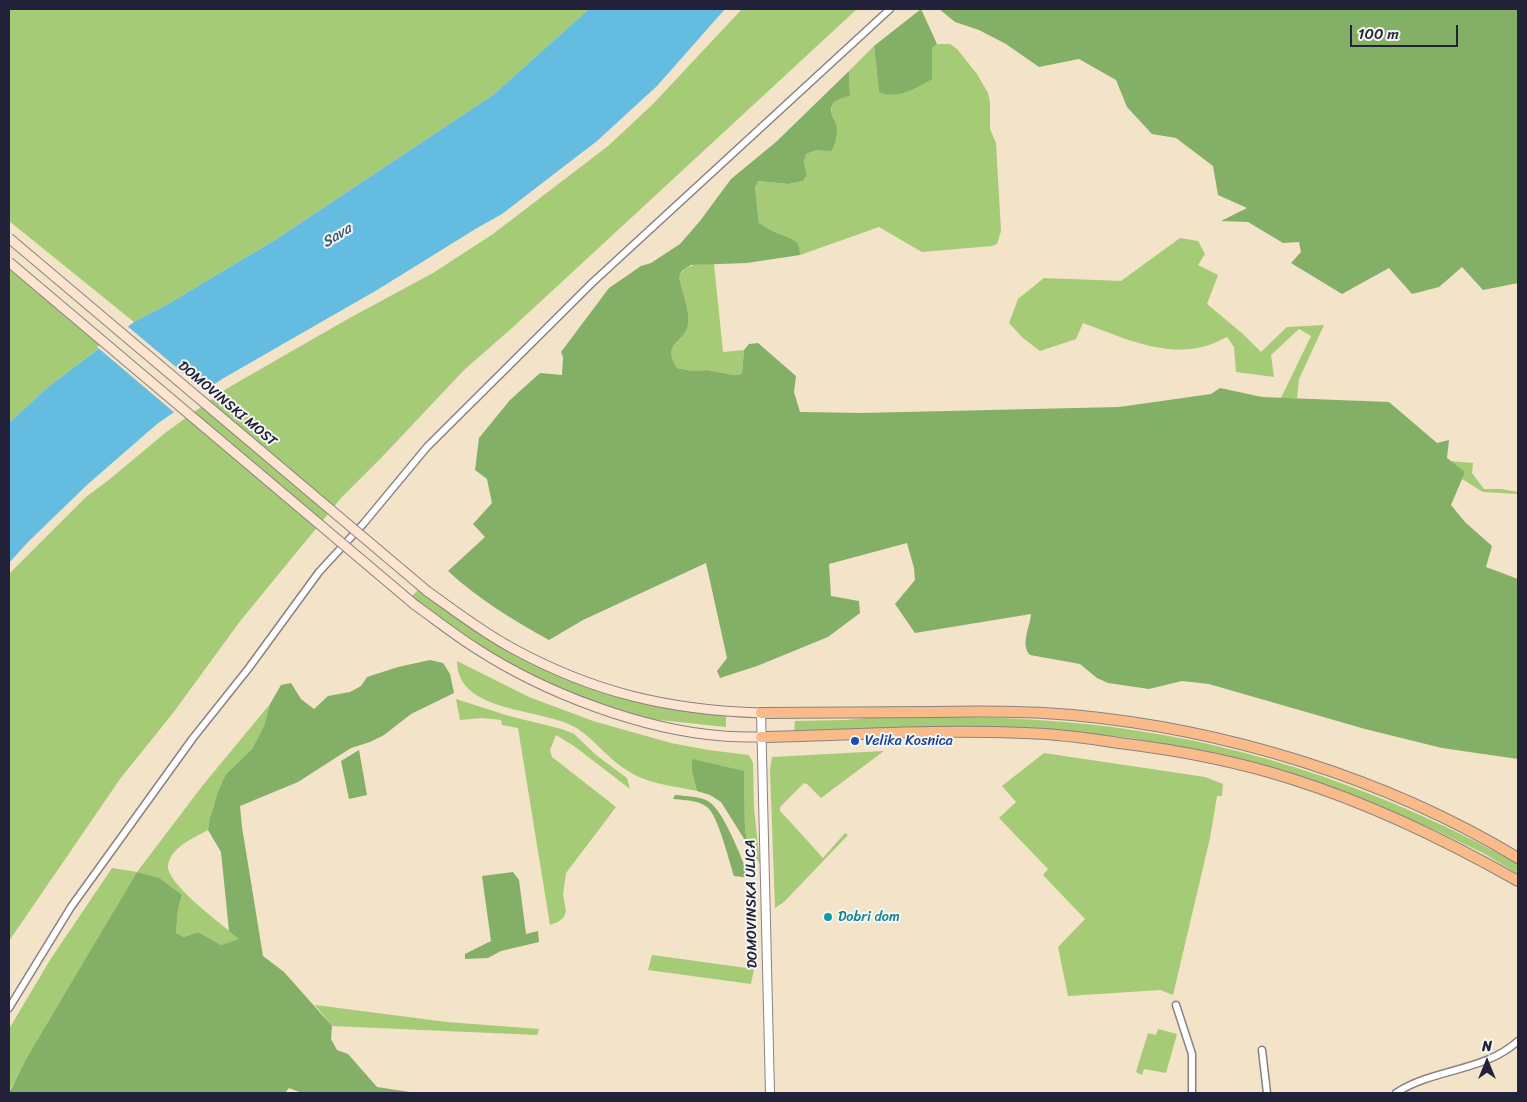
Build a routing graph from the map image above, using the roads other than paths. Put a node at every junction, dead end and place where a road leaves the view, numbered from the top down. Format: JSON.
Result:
{"nodes":[{"id":1,"x":890,"y":9,"type":"edge"},
{"id":2,"x":9,"y":238,"type":"edge"},
{"id":3,"x":9,"y":262,"type":"edge"},
{"id":4,"x":761,"y":713,"type":"junction"},
{"id":5,"x":761,"y":737,"type":"junction"},
{"id":6,"x":1518,"y":858,"type":"edge"},
{"id":7,"x":1518,"y":881,"type":"edge"},
{"id":8,"x":1176,"y":1005,"type":"dead end"},
{"id":9,"x":9,"y":1008,"type":"edge"},
{"id":10,"x":1518,"y":1041,"type":"edge"},
{"id":11,"x":1262,"y":1050,"type":"dead end"},
{"id":12,"x":770,"y":1093,"type":"edge"},
{"id":13,"x":1192,"y":1093,"type":"edge"},
{"id":14,"x":1267,"y":1093,"type":"edge"},
{"id":15,"x":1396,"y":1093,"type":"edge"}],
"edges":[{"from":1,"to":9,"type":"street"},
{"from":2,"to":4,"type":"main road","name":"DOMOVINSKI MOST","bridge":true},
{"from":3,"to":5,"type":"main road","bridge":true},
{"from":4,"to":5,"type":"street","name":"DOMOVINSKA ULICA"},
{"from":4,"to":6,"type":"highway"},
{"from":5,"to":7,"type":"highway"},
{"from":5,"to":12,"type":"street","name":"DOMOVINSKA ULICA"},
{"from":8,"to":13,"type":"street"},
{"from":10,"to":15,"type":"street"},
{"from":11,"to":14,"type":"street"}]}
